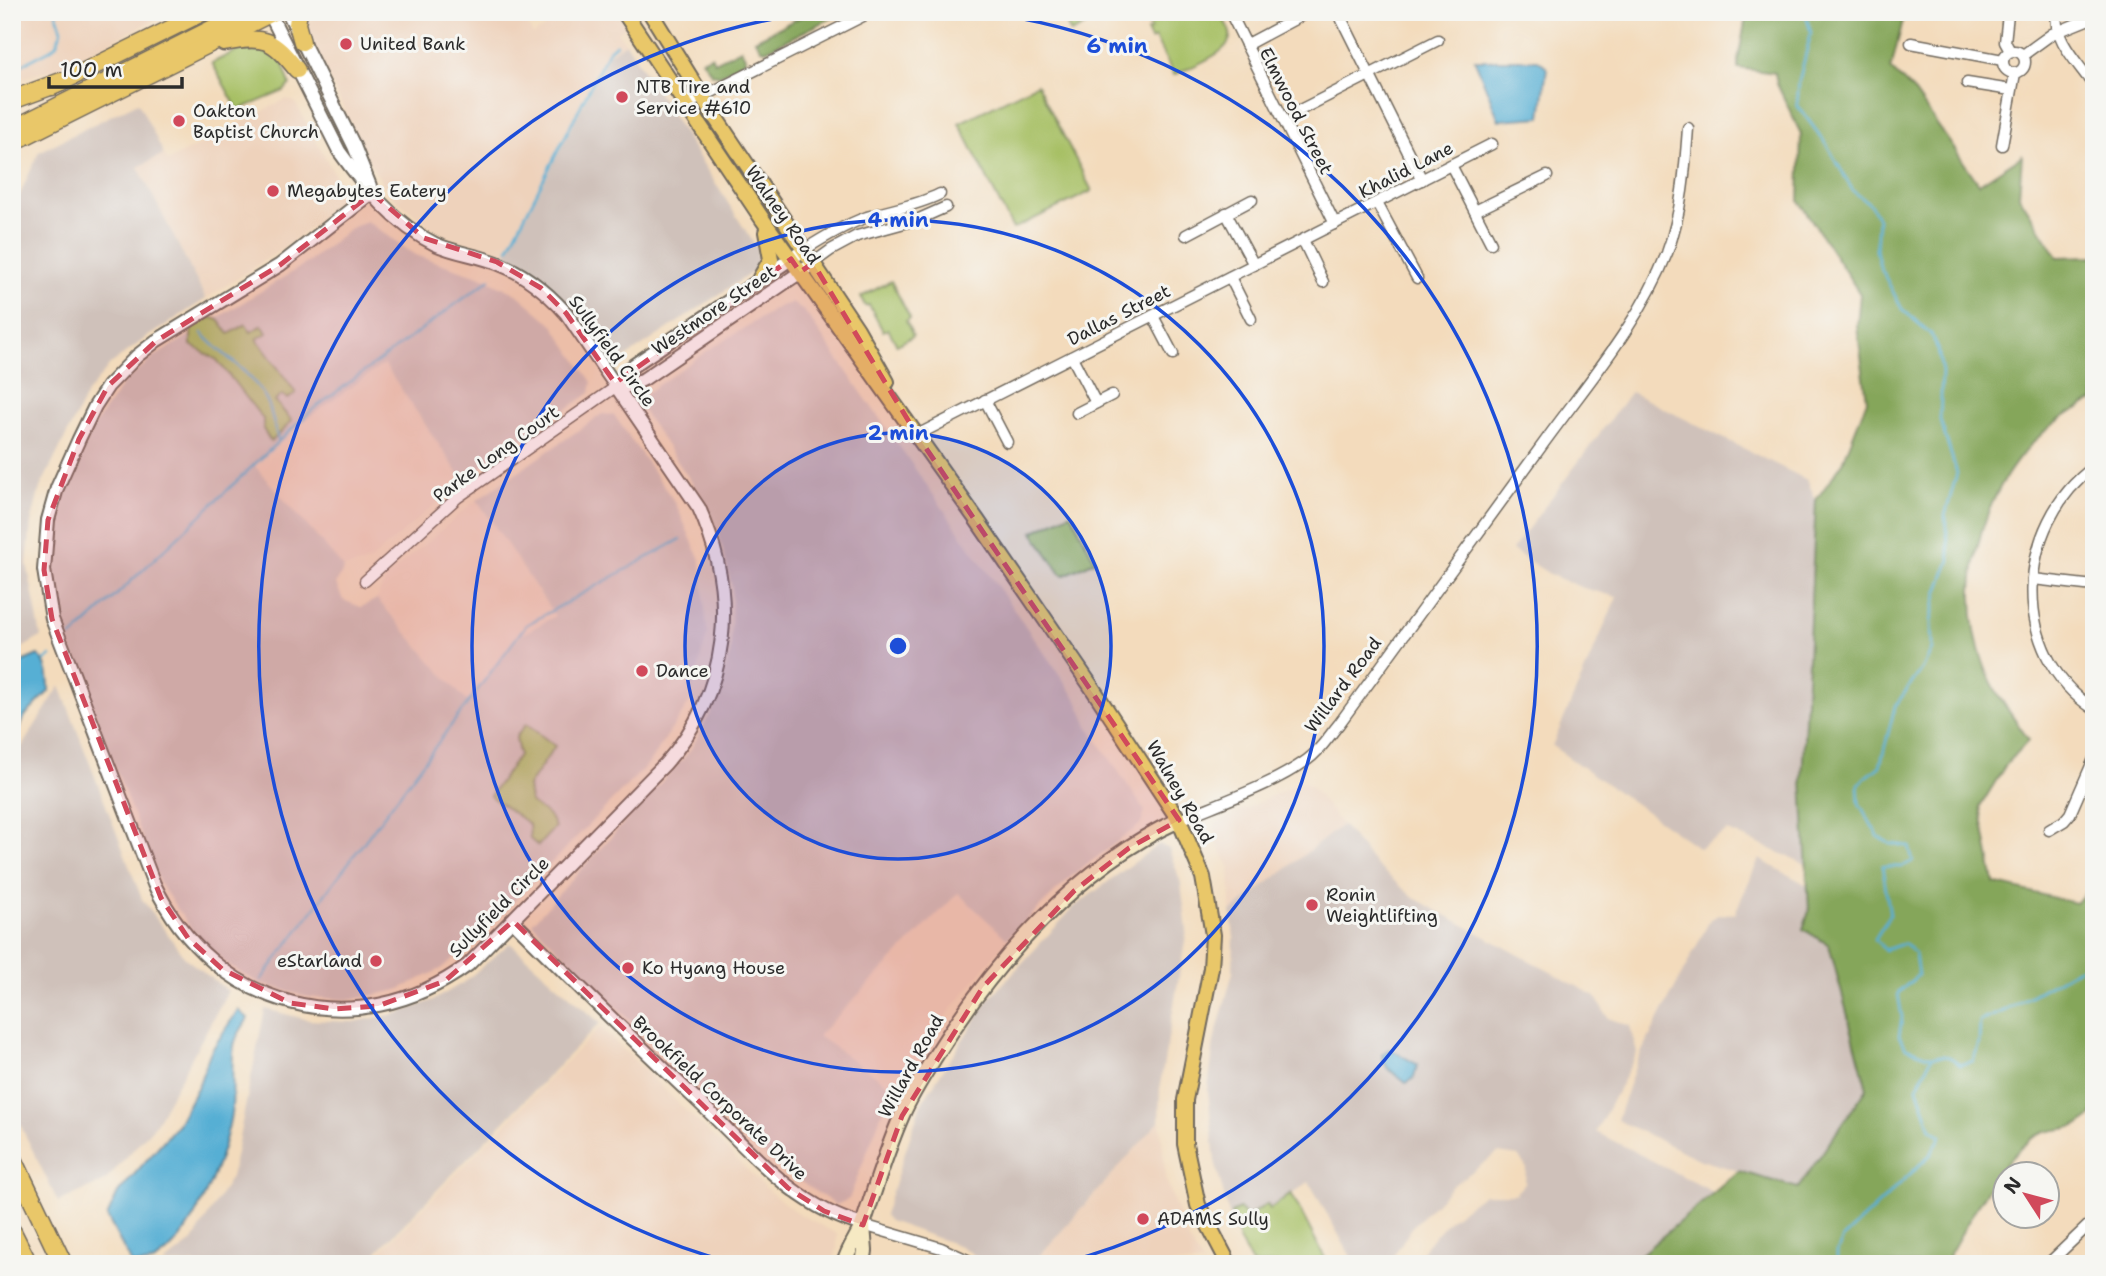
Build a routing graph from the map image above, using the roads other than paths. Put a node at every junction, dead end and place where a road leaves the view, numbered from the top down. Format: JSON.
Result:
{"nodes":[{"id":1,"x":204,"y":12,"type":"edge"},
{"id":2,"x":245,"y":12,"type":"edge"},
{"id":3,"x":288,"y":12,"type":"edge"},
{"id":4,"x":299,"y":12,"type":"edge"},
{"id":5,"x":624,"y":12,"type":"edge"},
{"id":6,"x":650,"y":12,"type":"edge"},
{"id":7,"x":871,"y":12,"type":"edge"},
{"id":8,"x":1230,"y":12,"type":"edge"},
{"id":9,"x":1308,"y":12,"type":"edge"},
{"id":10,"x":1338,"y":12,"type":"edge"},
{"id":11,"x":2001,"y":12,"type":"edge"},
{"id":12,"x":2057,"y":12,"type":"edge"},
{"id":13,"x":271,"y":13,"type":"edge"},
{"id":14,"x":2094,"y":17,"type":"edge"},
{"id":15,"x":2059,"y":31,"type":"junction"},
{"id":16,"x":1438,"y":40,"type":"dead end"},
{"id":17,"x":302,"y":42,"type":"junction"},
{"id":18,"x":1911,"y":43,"type":"dead end"},
{"id":19,"x":1246,"y":45,"type":"junction"},
{"id":20,"x":205,"y":46,"type":"junction"},
{"id":21,"x":2006,"y":55,"type":"junction"},
{"id":22,"x":2023,"y":55,"type":"junction"},
{"id":23,"x":298,"y":70,"type":"junction"},
{"id":24,"x":2015,"y":73,"type":"junction"},
{"id":25,"x":1370,"y":75,"type":"junction"},
{"id":26,"x":61,"y":82,"type":"junction"},
{"id":27,"x":2091,"y":82,"type":"dead end"},
{"id":28,"x":1967,"y":83,"type":"dead end"},
{"id":29,"x":2011,"y":90,"type":"junction"},
{"id":30,"x":703,"y":97,"type":"junction"},
{"id":31,"x":12,"y":100,"type":"edge"},
{"id":32,"x":686,"y":105,"type":"junction"},
{"id":33,"x":12,"y":106,"type":"edge"},
{"id":34,"x":1296,"y":112,"type":"dead end"},
{"id":35,"x":1688,"y":128,"type":"dead end"},
{"id":36,"x":12,"y":129,"type":"edge"},
{"id":37,"x":12,"y":143,"type":"edge"},
{"id":38,"x":1492,"y":144,"type":"dead end"},
{"id":39,"x":2002,"y":145,"type":"dead end"},
{"id":40,"x":1451,"y":165,"type":"junction"},
{"id":41,"x":1547,"y":176,"type":"dead end"},
{"id":42,"x":1422,"y":180,"type":"junction"},
{"id":43,"x":372,"y":193,"type":"junction"},
{"id":44,"x":940,"y":194,"type":"dead end"},
{"id":45,"x":1252,"y":200,"type":"dead end"},
{"id":46,"x":1377,"y":203,"type":"junction"},
{"id":47,"x":946,"y":207,"type":"dead end"},
{"id":48,"x":1475,"y":211,"type":"junction"},
{"id":49,"x":1226,"y":213,"type":"junction"},
{"id":50,"x":763,"y":220,"type":"junction"},
{"id":51,"x":1335,"y":224,"type":"junction"},
{"id":52,"x":1186,"y":234,"type":"dead end"},
{"id":53,"x":1303,"y":240,"type":"junction"},
{"id":54,"x":1492,"y":243,"type":"dead end"},
{"id":55,"x":804,"y":250,"type":"junction"},
{"id":56,"x":791,"y":258,"type":"junction"},
{"id":57,"x":813,"y":263,"type":"junction"},
{"id":58,"x":1254,"y":265,"type":"junction"},
{"id":59,"x":800,"y":272,"type":"junction"},
{"id":60,"x":1230,"y":277,"type":"junction"},
{"id":61,"x":760,"y":278,"type":"junction"},
{"id":62,"x":1417,"y":278,"type":"dead end"},
{"id":63,"x":1323,"y":282,"type":"dead end"},
{"id":64,"x":1153,"y":316,"type":"junction"},
{"id":65,"x":1251,"y":319,"type":"dead end"},
{"id":66,"x":1173,"y":354,"type":"dead end"},
{"id":67,"x":1072,"y":356,"type":"junction"},
{"id":68,"x":617,"y":386,"type":"junction"},
{"id":69,"x":1112,"y":395,"type":"dead end"},
{"id":70,"x":985,"y":400,"type":"junction"},
{"id":71,"x":1096,"y":403,"type":"junction"},
{"id":72,"x":1077,"y":413,"type":"dead end"},
{"id":73,"x":917,"y":435,"type":"junction"},
{"id":74,"x":1007,"y":442,"type":"dead end"},
{"id":75,"x":2094,"y":467,"type":"edge"},
{"id":76,"x":2033,"y":579,"type":"junction"},
{"id":77,"x":365,"y":581,"type":"dead end"},
{"id":78,"x":2094,"y":586,"type":"edge"},
{"id":79,"x":2094,"y":709,"type":"edge"},
{"id":80,"x":2094,"y":759,"type":"edge"},
{"id":81,"x":1179,"y":820,"type":"junction"},
{"id":82,"x":2049,"y":830,"type":"dead end"},
{"id":83,"x":513,"y":921,"type":"junction"},
{"id":84,"x":12,"y":1157,"type":"edge"},
{"id":85,"x":2094,"y":1220,"type":"edge"},
{"id":86,"x":863,"y":1225,"type":"junction"},
{"id":87,"x":12,"y":1232,"type":"edge"},
{"id":88,"x":28,"y":1264,"type":"edge"},
{"id":89,"x":63,"y":1264,"type":"edge"},
{"id":90,"x":844,"y":1264,"type":"edge"},
{"id":91,"x":863,"y":1264,"type":"edge"},
{"id":92,"x":975,"y":1264,"type":"edge"},
{"id":93,"x":1229,"y":1264,"type":"edge"},
{"id":94,"x":2048,"y":1264,"type":"edge"}],
"edges":[{"from":1,"to":26,"type":"highway"},
{"from":2,"to":36,"type":"highway"},
{"from":3,"to":17,"type":"street","name":"Sullyfield Circle"},
{"from":4,"to":17,"type":"highway"},
{"from":5,"to":32,"type":"main road","name":"Walney Road"},
{"from":6,"to":30,"type":"main road","name":"Walney Road"},
{"from":7,"to":30,"type":"street"},
{"from":8,"to":19,"type":"street","name":"Elmwood Street"},
{"from":9,"to":19,"type":"street"},
{"from":10,"to":25,"type":"street"},
{"from":11,"to":21,"type":"street"},
{"from":12,"to":15,"type":"street"},
{"from":13,"to":20,"type":"highway"},
{"from":13,"to":23,"type":"street","name":"Sullyfield Circle"},
{"from":14,"to":15,"type":"street"},
{"from":15,"to":22,"type":"street"},
{"from":15,"to":27,"type":"street"},
{"from":16,"to":25,"type":"street"},
{"from":17,"to":43,"type":"street","name":"Sullyfield Circle"},
{"from":18,"to":21,"type":"street"},
{"from":19,"to":51,"type":"street","name":"Elmwood Street"},
{"from":20,"to":23,"type":"highway"},
{"from":20,"to":37,"type":"highway"},
{"from":21,"to":22,"type":"street"},
{"from":21,"to":24,"type":"street"},
{"from":22,"to":24,"type":"street"},
{"from":23,"to":43,"type":"street","name":"Sullyfield Circle"},
{"from":24,"to":29,"type":"street"},
{"from":25,"to":34,"type":"street"},
{"from":25,"to":42,"type":"street"},
{"from":26,"to":31,"type":"highway"},
{"from":26,"to":33,"type":"highway"},
{"from":28,"to":29,"type":"street"},
{"from":29,"to":39,"type":"street"},
{"from":30,"to":32,"type":"street"},
{"from":30,"to":55,"type":"main road","name":"Walney Road"},
{"from":32,"to":50,"type":"main road","name":"Walney Road"},
{"from":35,"to":81,"type":"street","name":"Willard Road"},
{"from":38,"to":40,"type":"street","name":"Khalid Lane"},
{"from":40,"to":42,"type":"street","name":"Khalid Lane"},
{"from":40,"to":48,"type":"street"},
{"from":41,"to":48,"type":"street"},
{"from":42,"to":46,"type":"street","name":"Khalid Lane"},
{"from":43,"to":68,"type":"street","name":"Sullyfield Circle"},
{"from":43,"to":83,"type":"street","name":"Sullyfield Circle"},
{"from":44,"to":55,"type":"street","name":"Westmore Street"},
{"from":45,"to":49,"type":"street"},
{"from":46,"to":51,"type":"street","name":"Khalid Lane"},
{"from":46,"to":62,"type":"street"},
{"from":47,"to":57,"type":"street","name":"Westmore Street"},
{"from":48,"to":54,"type":"street"},
{"from":49,"to":52,"type":"street"},
{"from":49,"to":58,"type":"street"},
{"from":50,"to":56,"type":"main road","name":"Walney Road"},
{"from":50,"to":61,"type":"main road"},
{"from":51,"to":53,"type":"street","name":"Dallas Street"},
{"from":53,"to":58,"type":"street","name":"Dallas Street"},
{"from":53,"to":63,"type":"street"},
{"from":55,"to":56,"type":"street","name":"Westmore Street"},
{"from":55,"to":57,"type":"main road","name":"Walney Road"},
{"from":56,"to":59,"type":"main road","name":"Walney Road"},
{"from":56,"to":61,"type":"street","name":"Westmore Street"},
{"from":57,"to":59,"type":"street","name":"Westmore Street"},
{"from":57,"to":73,"type":"main road","name":"Walney Road"},
{"from":58,"to":60,"type":"street","name":"Dallas Street"},
{"from":59,"to":68,"type":"street","name":"Westmore Street"},
{"from":59,"to":73,"type":"main road","name":"Walney Road"},
{"from":60,"to":64,"type":"street","name":"Dallas Street"},
{"from":60,"to":65,"type":"street"},
{"from":61,"to":68,"type":"street","name":"Westmore Street"},
{"from":64,"to":66,"type":"street"},
{"from":64,"to":67,"type":"street","name":"Dallas Street"},
{"from":67,"to":70,"type":"street","name":"Dallas Street"},
{"from":67,"to":71,"type":"street"},
{"from":68,"to":77,"type":"street","name":"Parke Long Court"},
{"from":68,"to":83,"type":"street","name":"Sullyfield Circle"},
{"from":69,"to":71,"type":"street"},
{"from":70,"to":73,"type":"street","name":"Dallas Street"},
{"from":70,"to":74,"type":"street"},
{"from":71,"to":72,"type":"street"},
{"from":73,"to":81,"type":"main road","name":"Walney Road"},
{"from":75,"to":76,"type":"street"},
{"from":76,"to":78,"type":"street"},
{"from":76,"to":79,"type":"street"},
{"from":80,"to":82,"type":"street"},
{"from":81,"to":86,"type":"main road","name":"Willard Road"},
{"from":81,"to":93,"type":"main road","name":"Walney Road"},
{"from":83,"to":86,"type":"street","name":"Brookfield Corporate Drive"},
{"from":84,"to":89,"type":"highway"},
{"from":85,"to":94,"type":"street"},
{"from":86,"to":90,"type":"main road","name":"Willard Road"},
{"from":86,"to":91,"type":"main road","name":"Willard Road"},
{"from":86,"to":92,"type":"street","name":"Brookfield Corporate Drive"},
{"from":87,"to":88,"type":"highway"}]}
